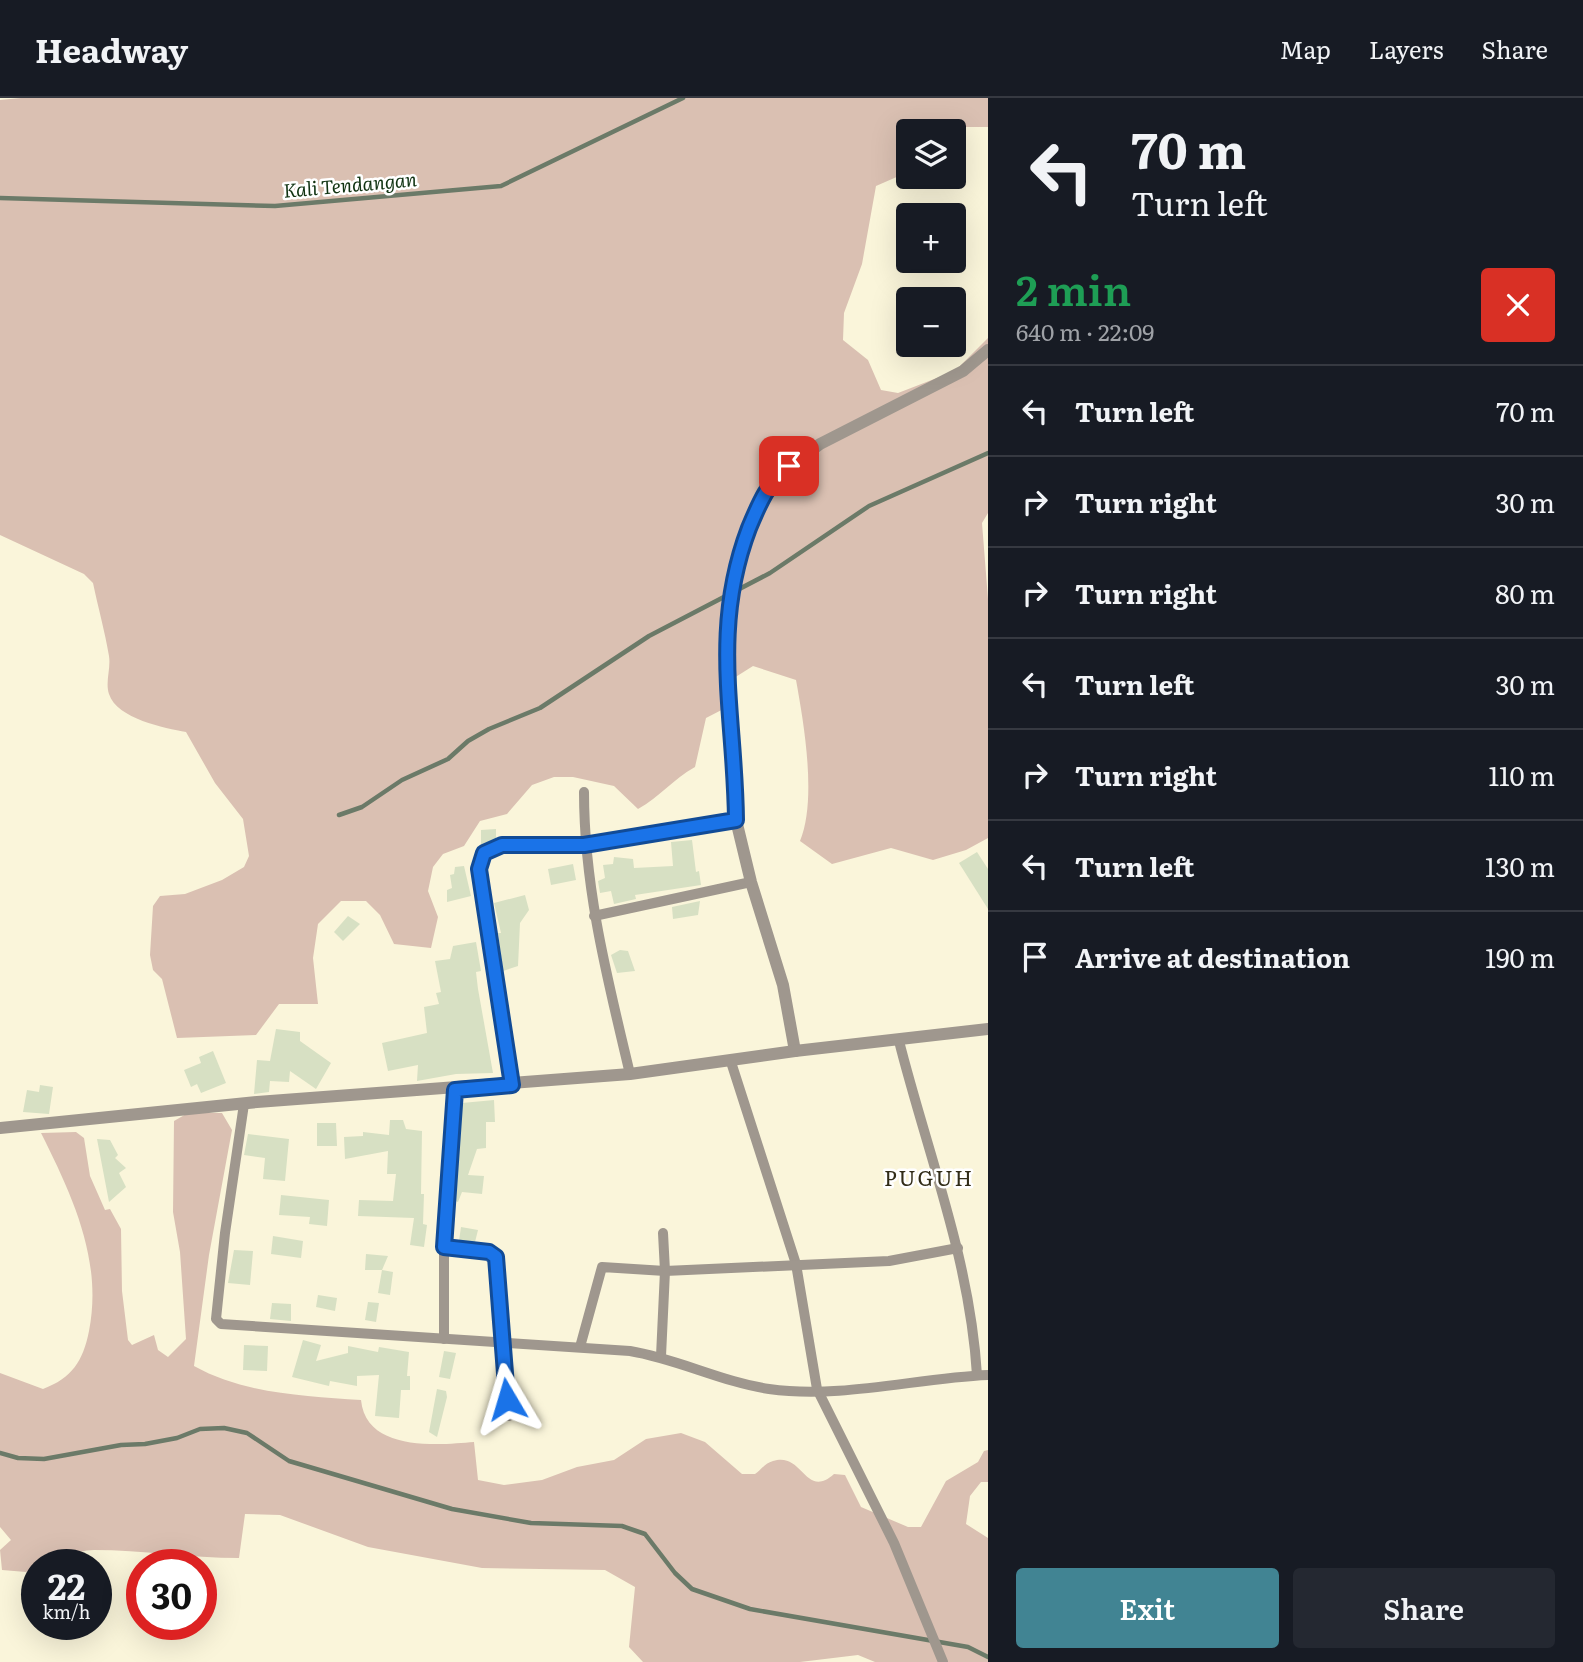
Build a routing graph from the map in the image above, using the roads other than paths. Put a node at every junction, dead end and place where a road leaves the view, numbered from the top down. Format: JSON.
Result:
{"nodes":[{"id":1,"x":988,"y":350,"type":"edge"},
{"id":2,"x":584,"y":792,"type":"dead end"},
{"id":3,"x":736,"y":820,"type":"junction"},
{"id":4,"x":584,"y":845,"type":"junction"},
{"id":5,"x":751,"y":882,"type":"junction"},
{"id":6,"x":594,"y":916,"type":"junction"},
{"id":7,"x":988,"y":1029,"type":"edge"},
{"id":8,"x":899,"y":1041,"type":"junction"},
{"id":9,"x":794,"y":1051,"type":"junction"},
{"id":10,"x":731,"y":1062,"type":"junction"},
{"id":11,"x":630,"y":1074,"type":"junction"},
{"id":12,"x":512,"y":1085,"type":"junction"},
{"id":13,"x":455,"y":1090,"type":"junction"},
{"id":14,"x":244,"y":1104,"type":"junction"},
{"id":15,"x":0,"y":1128,"type":"edge"},
{"id":16,"x":663,"y":1233,"type":"dead end"},
{"id":17,"x":444,"y":1247,"type":"junction"},
{"id":18,"x":958,"y":1248,"type":"junction"},
{"id":19,"x":796,"y":1264,"type":"junction"},
{"id":20,"x":665,"y":1271,"type":"junction"},
{"id":21,"x":444,"y":1339,"type":"junction"},
{"id":22,"x":500,"y":1344,"type":"junction"},
{"id":23,"x":580,"y":1347,"type":"junction"},
{"id":24,"x":661,"y":1356,"type":"junction"},
{"id":25,"x":982,"y":1375,"type":"edge"},
{"id":26,"x":817,"y":1390,"type":"junction"},
{"id":27,"x":509,"y":1416,"type":"dead end"},
{"id":28,"x":943,"y":1662,"type":"edge"}],
"edges":[{"from":1,"to":3,"type":"street"},
{"from":2,"to":4,"type":"street"},
{"from":3,"to":4,"type":"street"},
{"from":3,"to":5,"type":"street"},
{"from":4,"to":6,"type":"street"},
{"from":4,"to":12,"type":"street"},
{"from":5,"to":6,"type":"street"},
{"from":5,"to":9,"type":"street"},
{"from":6,"to":11,"type":"street"},
{"from":7,"to":8,"type":"street"},
{"from":8,"to":9,"type":"street"},
{"from":8,"to":18,"type":"street"},
{"from":9,"to":10,"type":"street"},
{"from":10,"to":11,"type":"street"},
{"from":10,"to":19,"type":"street"},
{"from":11,"to":12,"type":"street"},
{"from":12,"to":13,"type":"street"},
{"from":13,"to":14,"type":"street"},
{"from":13,"to":17,"type":"street"},
{"from":14,"to":15,"type":"street"},
{"from":14,"to":21,"type":"street"},
{"from":16,"to":20,"type":"street"},
{"from":17,"to":21,"type":"street"},
{"from":17,"to":22,"type":"street"},
{"from":18,"to":19,"type":"street"},
{"from":18,"to":25,"type":"street"},
{"from":19,"to":20,"type":"street"},
{"from":19,"to":26,"type":"street"},
{"from":20,"to":23,"type":"street"},
{"from":20,"to":24,"type":"street"},
{"from":21,"to":22,"type":"street"},
{"from":22,"to":23,"type":"street"},
{"from":22,"to":27,"type":"street"},
{"from":23,"to":24,"type":"street"},
{"from":24,"to":26,"type":"street"},
{"from":25,"to":26,"type":"street"},
{"from":26,"to":28,"type":"street"}]}
